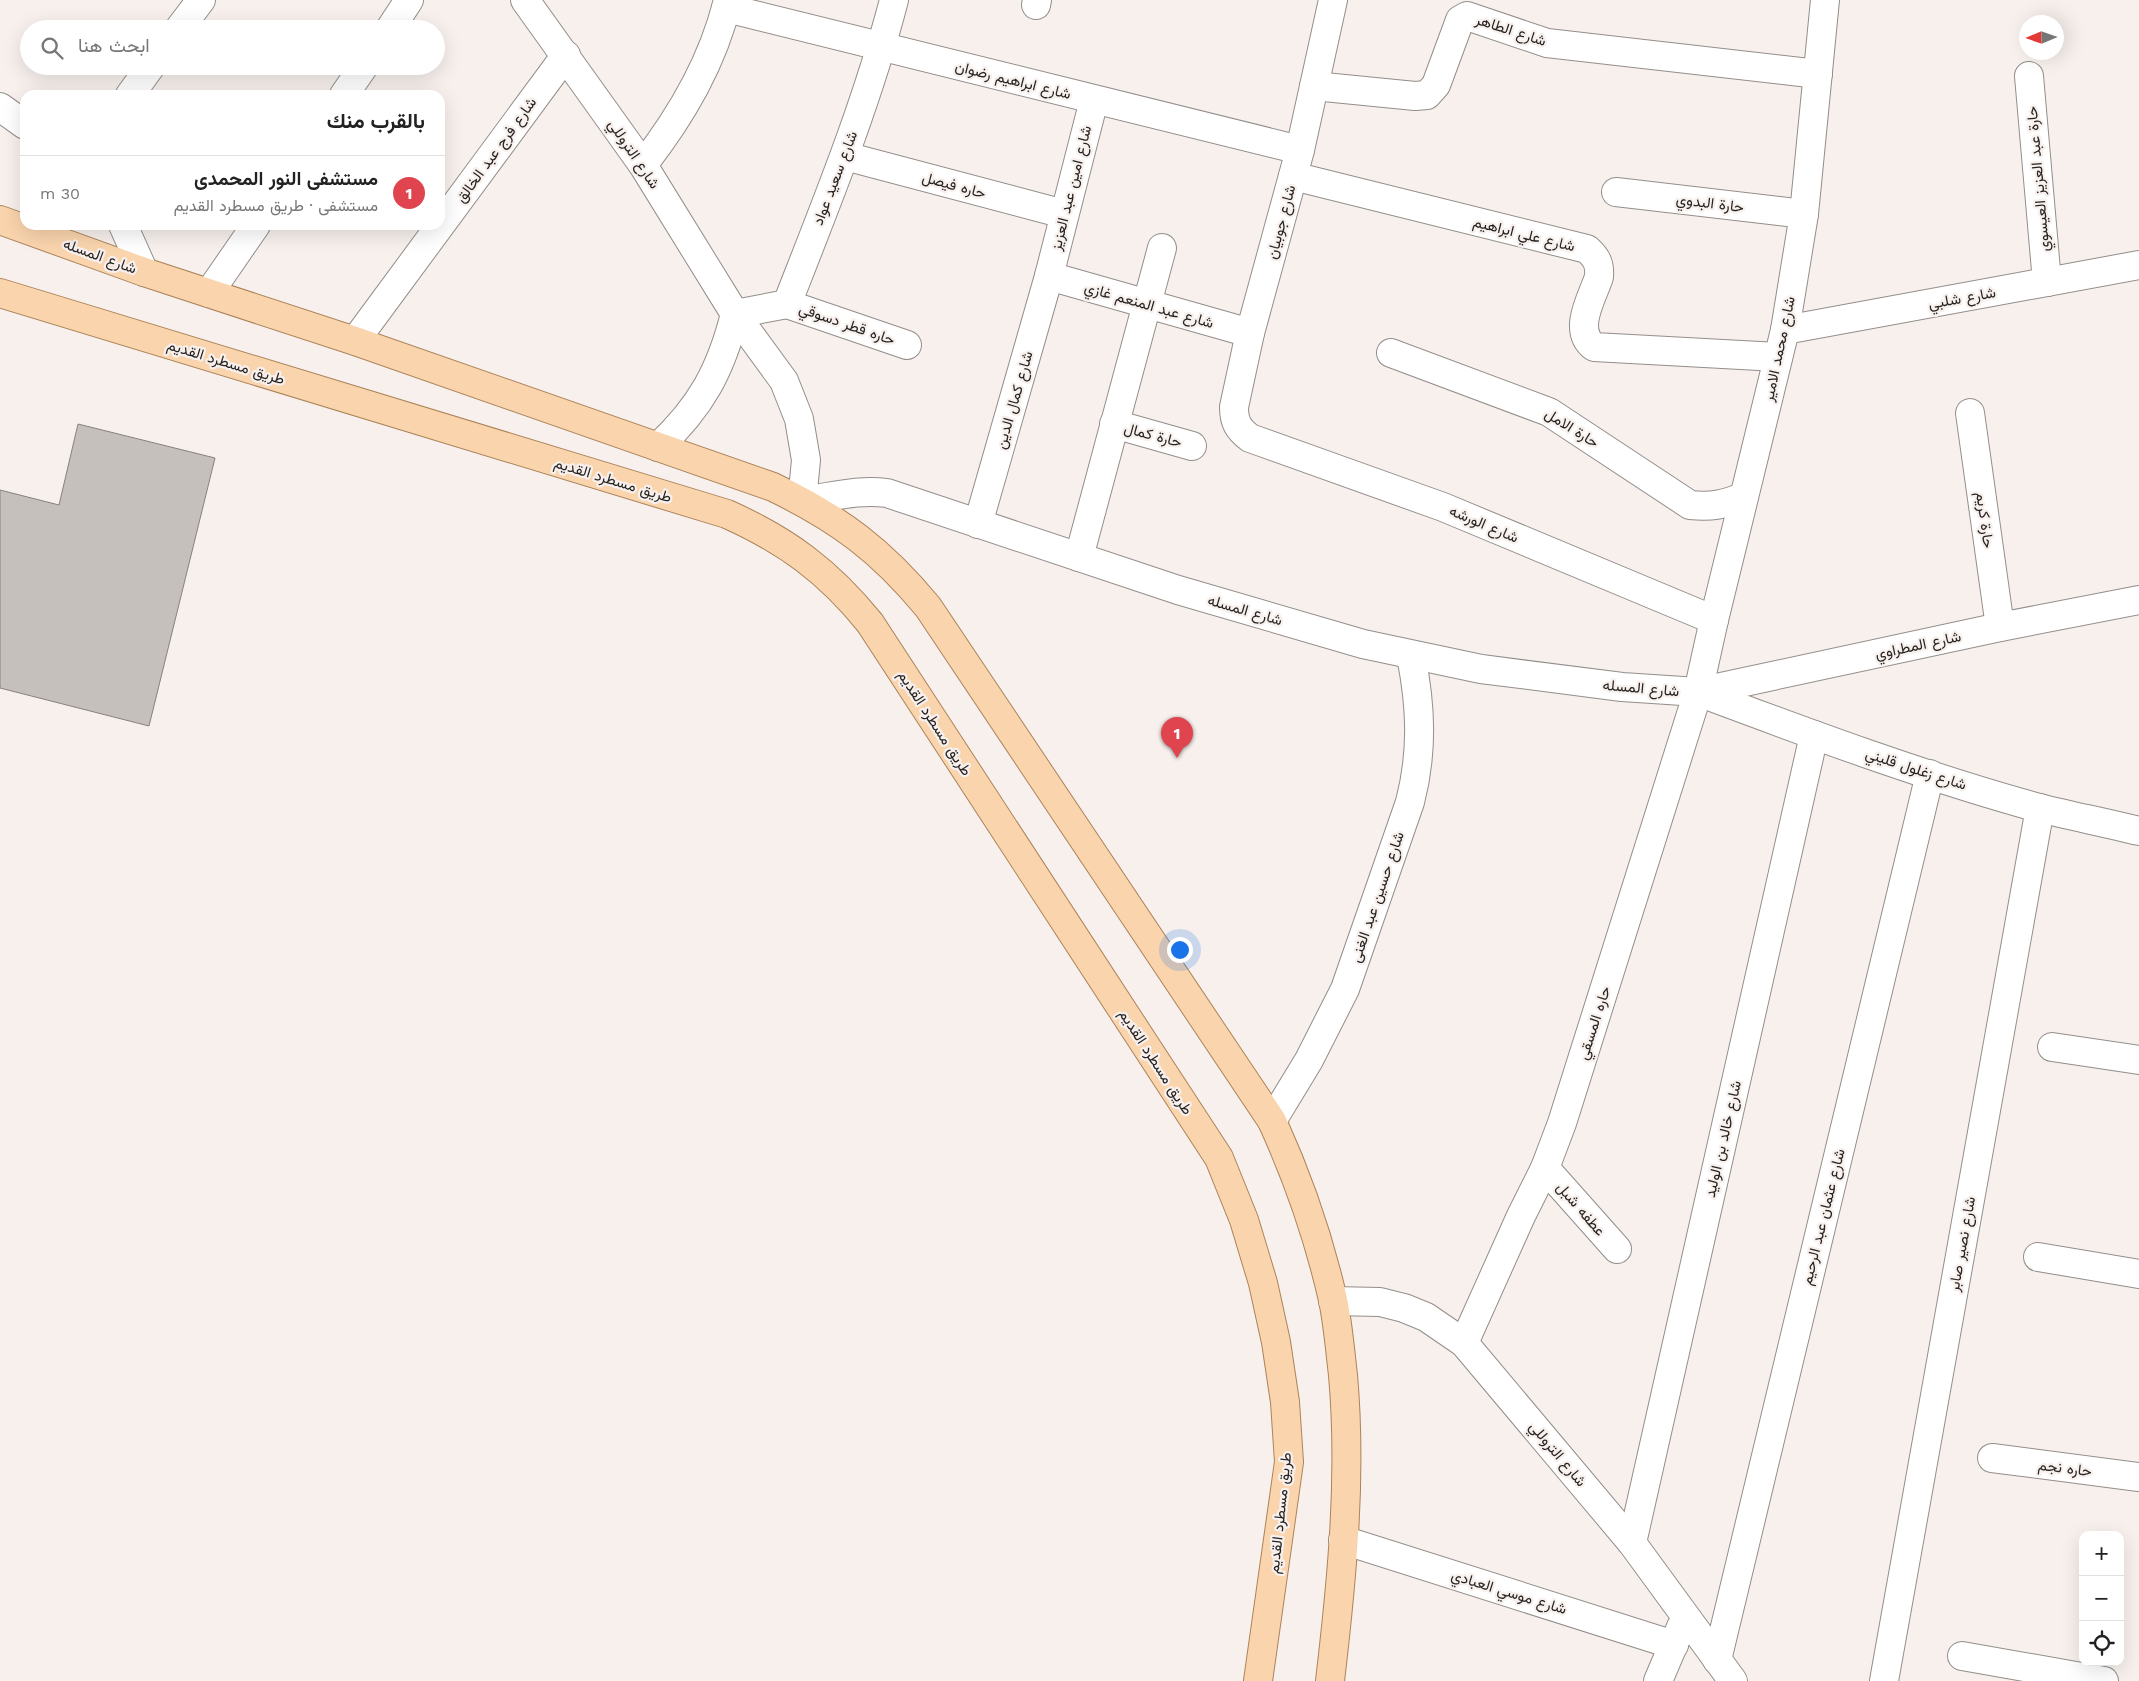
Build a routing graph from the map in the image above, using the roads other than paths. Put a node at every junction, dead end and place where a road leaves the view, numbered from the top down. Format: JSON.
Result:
{"nodes":[{"id":1,"x":201,"y":0,"type":"edge"},
{"id":2,"x":409,"y":0,"type":"edge"},
{"id":3,"x":525,"y":0,"type":"edge"},
{"id":4,"x":894,"y":0,"type":"edge"},
{"id":5,"x":1333,"y":0,"type":"edge"},
{"id":6,"x":1825,"y":0,"type":"edge"},
{"id":7,"x":727,"y":4,"type":"edge"},
{"id":8,"x":186,"y":20,"type":"edge"},
{"id":9,"x":396,"y":20,"type":"edge"},
{"id":10,"x":882,"y":47,"type":"junction"},
{"id":11,"x":566,"y":55,"type":"junction"},
{"id":12,"x":1818,"y":74,"type":"junction"},
{"id":13,"x":144,"y":75,"type":"edge"},
{"id":14,"x":358,"y":75,"type":"edge"},
{"id":15,"x":2028,"y":76,"type":"dead end"},
{"id":16,"x":1314,"y":86,"type":"junction"},
{"id":17,"x":134,"y":90,"type":"edge"},
{"id":18,"x":347,"y":90,"type":"edge"},
{"id":19,"x":1094,"y":100,"type":"junction"},
{"id":20,"x":0,"y":108,"type":"edge"},
{"id":21,"x":20,"y":122,"type":"edge"},
{"id":22,"x":845,"y":156,"type":"junction"},
{"id":23,"x":1297,"y":163,"type":"junction"},
{"id":24,"x":643,"y":165,"type":"junction"},
{"id":25,"x":1616,"y":192,"type":"dead end"},
{"id":26,"x":1064,"y":214,"type":"junction"},
{"id":27,"x":1804,"y":214,"type":"junction"},
{"id":28,"x":445,"y":219,"type":"edge"},
{"id":29,"x":0,"y":220,"type":"edge"},
{"id":30,"x":20,"y":227,"type":"edge"},
{"id":31,"x":28,"y":230,"type":"edge"},
{"id":32,"x":124,"y":230,"type":"edge"},
{"id":33,"x":253,"y":230,"type":"edge"},
{"id":34,"x":437,"y":230,"type":"edge"},
{"id":35,"x":1162,"y":248,"type":"dead end"},
{"id":36,"x":2139,"y":265,"type":"edge"},
{"id":37,"x":144,"y":272,"type":"junction"},
{"id":38,"x":1049,"y":276,"type":"junction"},
{"id":39,"x":2047,"y":282,"type":"junction"},
{"id":40,"x":209,"y":293,"type":"junction"},
{"id":41,"x":2,"y":296,"type":"edge"},
{"id":42,"x":787,"y":304,"type":"junction"},
{"id":43,"x":1147,"y":305,"type":"junction"},
{"id":44,"x":735,"y":314,"type":"junction"},
{"id":45,"x":1785,"y":330,"type":"junction"},
{"id":46,"x":1250,"y":333,"type":"junction"},
{"id":47,"x":355,"y":341,"type":"junction"},
{"id":48,"x":907,"y":345,"type":"dead end"},
{"id":49,"x":1391,"y":352,"type":"dead end"},
{"id":50,"x":1778,"y":357,"type":"junction"},
{"id":51,"x":1970,"y":413,"type":"dead end"},
{"id":52,"x":1114,"y":424,"type":"junction"},
{"id":53,"x":1250,"y":438,"type":"joint"},
{"id":54,"x":658,"y":446,"type":"junction"},
{"id":55,"x":1192,"y":446,"type":"dead end"},
{"id":56,"x":1744,"y":496,"type":"junction"},
{"id":57,"x":802,"y":501,"type":"junction"},
{"id":58,"x":978,"y":524,"type":"junction"},
{"id":59,"x":1079,"y":557,"type":"junction"},
{"id":60,"x":2139,"y":600,"type":"edge"},
{"id":61,"x":1714,"y":620,"type":"junction"},
{"id":62,"x":2000,"y":627,"type":"junction"},
{"id":63,"x":1411,"y":656,"type":"junction"},
{"id":64,"x":1698,"y":692,"type":"junction"},
{"id":65,"x":1814,"y":735,"type":"junction"},
{"id":66,"x":1930,"y":774,"type":"junction"},
{"id":67,"x":2040,"y":808,"type":"junction"},
{"id":68,"x":2139,"y":830,"type":"edge"},
{"id":69,"x":2052,"y":1047,"type":"dead end"},
{"id":70,"x":2139,"y":1060,"type":"edge"},
{"id":71,"x":1272,"y":1120,"type":"junction"},
{"id":72,"x":1545,"y":1168,"type":"junction"},
{"id":73,"x":1616,"y":1249,"type":"dead end"},
{"id":74,"x":2038,"y":1258,"type":"dead end"},
{"id":75,"x":2139,"y":1274,"type":"edge"},
{"id":76,"x":1333,"y":1301,"type":"junction"},
{"id":77,"x":1464,"y":1343,"type":"junction"},
{"id":78,"x":1992,"y":1458,"type":"dead end"},
{"id":79,"x":2139,"y":1477,"type":"edge"},
{"id":80,"x":1344,"y":1540,"type":"junction"},
{"id":81,"x":1632,"y":1543,"type":"junction"},
{"id":82,"x":1685,"y":1617,"type":"junction"},
{"id":83,"x":1674,"y":1644,"type":"junction"},
{"id":84,"x":1962,"y":1656,"type":"dead end"},
{"id":85,"x":1717,"y":1660,"type":"junction"},
{"id":86,"x":1258,"y":1681,"type":"edge"},
{"id":87,"x":1330,"y":1681,"type":"edge"},
{"id":88,"x":1658,"y":1681,"type":"edge"},
{"id":89,"x":1733,"y":1681,"type":"edge"},
{"id":90,"x":1884,"y":1681,"type":"edge"},
{"id":91,"x":2104,"y":1681,"type":"edge"}],
"edges":[{"from":1,"to":8,"type":"street"},
{"from":2,"to":9,"type":"street"},
{"from":3,"to":11,"type":"street","name":"شارع التروللي"},
{"from":4,"to":10,"type":"street","name":"شارع سعيد عواد"},
{"from":5,"to":16,"type":"street","name":"شارع جوبيان"},
{"from":6,"to":12,"type":"street","name":"شارع محمد الامير"},
{"from":7,"to":10,"type":"street","name":"شارع ابراهيم رضوان"},
{"from":7,"to":24,"type":"street"},
{"from":10,"to":19,"type":"street","name":"شارع ابراهيم رضوان"},
{"from":10,"to":22,"type":"street","name":"شارع سعيد عواد"},
{"from":11,"to":24,"type":"street","name":"شارع التروللي"},
{"from":11,"to":28,"type":"street","name":"شارع فرج عبد الخالق"},
{"from":12,"to":16,"type":"street","name":"شارع الطاهر"},
{"from":12,"to":27,"type":"street","name":"شارع محمد الامير"},
{"from":13,"to":17,"type":"street"},
{"from":14,"to":18,"type":"street"},
{"from":15,"to":39,"type":"street","name":"حارة عبد العزيز العيسوي"},
{"from":16,"to":23,"type":"street","name":"شارع جوبيان"},
{"from":19,"to":23,"type":"street","name":"شارع ابراهيم رضوان"},
{"from":19,"to":26,"type":"street","name":"شارع امين عبد العزيز"},
{"from":20,"to":21,"type":"street"},
{"from":22,"to":26,"type":"street","name":"حاره فيصل"},
{"from":22,"to":42,"type":"street","name":"شارع سعيد عواد"},
{"from":23,"to":46,"type":"street","name":"شارع جوبيان"},
{"from":23,"to":50,"type":"street","name":"شارع علي ابراهيم"},
{"from":24,"to":44,"type":"street","name":"شارع التروللي"},
{"from":25,"to":27,"type":"street","name":"حارة البدوي"},
{"from":26,"to":38,"type":"street","name":"شارع امين عبد العزيز"},
{"from":27,"to":45,"type":"street","name":"شارع محمد الامير"},
{"from":29,"to":30,"type":"main road","name":"شارع المسله"},
{"from":31,"to":37,"type":"main road","name":"شارع المسله"},
{"from":32,"to":37,"type":"street"},
{"from":33,"to":40,"type":"street"},
{"from":34,"to":47,"type":"street","name":"شارع فرج عبد الخالق"},
{"from":35,"to":43,"type":"street"},
{"from":36,"to":39,"type":"street","name":"شارع شلبي"},
{"from":37,"to":40,"type":"main road"},
{"from":38,"to":43,"type":"street","name":"شارع عبد المنعم غازي"},
{"from":38,"to":58,"type":"street","name":"شارع كمال الدين"},
{"from":39,"to":45,"type":"street","name":"شارع شلبي"},
{"from":40,"to":47,"type":"main road"},
{"from":41,"to":86,"type":"main road","name":"طريق مسطرد القديم"},
{"from":42,"to":44,"type":"street"},
{"from":42,"to":48,"type":"street","name":"حاره قطر دسوقي"},
{"from":43,"to":46,"type":"street","name":"شارع عبد المنعم غازي"},
{"from":43,"to":52,"type":"street"},
{"from":44,"to":54,"type":"street"},
{"from":44,"to":57,"type":"street","name":"شارع التروللي"},
{"from":45,"to":50,"type":"street","name":"شارع محمد الامير"},
{"from":46,"to":53,"type":"street","name":"شارع جوبيان"},
{"from":47,"to":54,"type":"main road"},
{"from":49,"to":56,"type":"street","name":"حارة الامل"},
{"from":50,"to":56,"type":"street","name":"شارع محمد الامير"},
{"from":51,"to":62,"type":"street","name":"حارة كريم"},
{"from":52,"to":55,"type":"street","name":"حارة كمال"},
{"from":52,"to":59,"type":"street"},
{"from":53,"to":61,"type":"street","name":"شارع الورشه"},
{"from":54,"to":57,"type":"main road"},
{"from":56,"to":61,"type":"street","name":"شارع محمد الامير"},
{"from":57,"to":58,"type":"street","name":"شارع المسله"},
{"from":57,"to":71,"type":"main road"},
{"from":58,"to":59,"type":"street","name":"شارع المسله"},
{"from":59,"to":63,"type":"street","name":"شارع المسله"},
{"from":60,"to":62,"type":"street","name":"شارع المطراوي"},
{"from":61,"to":64,"type":"street","name":"شارع محمد الامير"},
{"from":62,"to":64,"type":"street","name":"شارع المطراوي"},
{"from":63,"to":64,"type":"street","name":"شارع المسله"},
{"from":63,"to":71,"type":"street","name":"شارع حسين عبد الغنى"},
{"from":64,"to":65,"type":"street","name":"شارع زغلول قليني"},
{"from":64,"to":72,"type":"street","name":"حاره المسقي"},
{"from":65,"to":66,"type":"street","name":"شارع زغلول قليني"},
{"from":65,"to":81,"type":"street","name":"شارع خالد بن الوليد"},
{"from":66,"to":67,"type":"street","name":"شارع زغلول قليني"},
{"from":66,"to":85,"type":"street","name":"شارع عثمان عبد الرحيم"},
{"from":67,"to":68,"type":"street","name":"شارع زغلول قليني"},
{"from":67,"to":90,"type":"street","name":"شارع نصير صابر"},
{"from":69,"to":70,"type":"street"},
{"from":71,"to":76,"type":"main road"},
{"from":72,"to":73,"type":"street","name":"عطفه شبل"},
{"from":72,"to":77,"type":"street","name":"حاره المسقي"},
{"from":74,"to":75,"type":"street"},
{"from":76,"to":77,"type":"street","name":"شارع التروللي"},
{"from":76,"to":80,"type":"main road"},
{"from":77,"to":81,"type":"street","name":"شارع التروللي"},
{"from":78,"to":79,"type":"street","name":"حاره نجم"},
{"from":80,"to":83,"type":"street","name":"شارع موسي العبادي"},
{"from":80,"to":87,"type":"main road"},
{"from":81,"to":82,"type":"street","name":"شارع التروللي"},
{"from":82,"to":83,"type":"street"},
{"from":82,"to":85,"type":"street","name":"شارع التروللي"},
{"from":83,"to":88,"type":"street"},
{"from":84,"to":91,"type":"street"},
{"from":85,"to":89,"type":"street","name":"شارع التروللي"}]}
